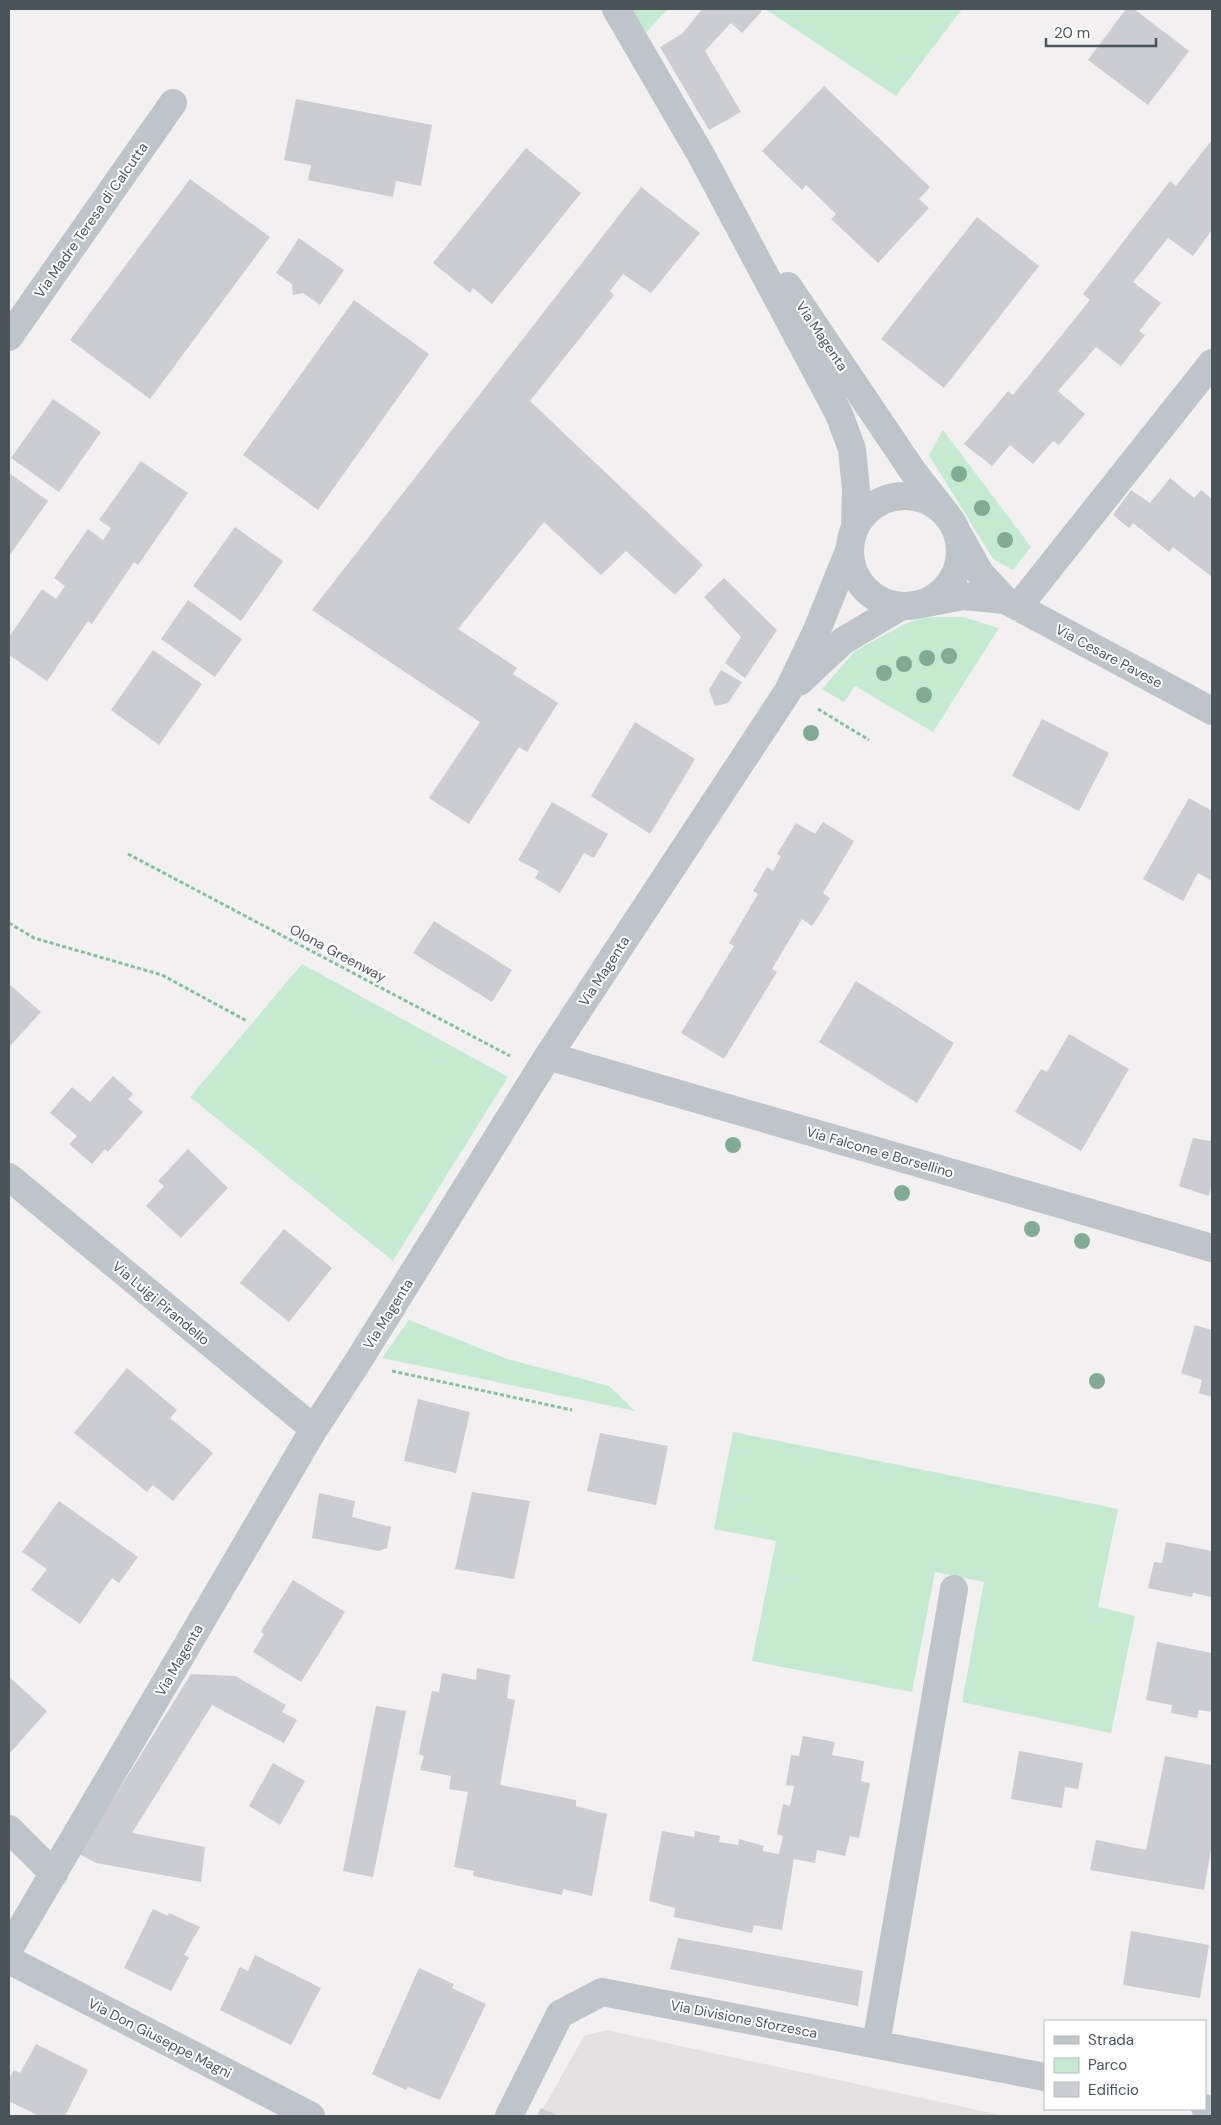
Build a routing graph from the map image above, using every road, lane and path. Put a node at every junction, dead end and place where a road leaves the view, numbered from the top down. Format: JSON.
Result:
{"nodes":[{"id":1,"x":616,"y":9,"type":"edge"},
{"id":2,"x":173,"y":103,"type":"dead end"},
{"id":3,"x":701,"y":155,"type":"junction"},
{"id":4,"x":9,"y":337,"type":"edge"},
{"id":5,"x":1208,"y":378,"type":"edge"},
{"id":6,"x":952,"y":524,"type":"junction"},
{"id":7,"x":852,"y":538,"type":"junction"},
{"id":8,"x":1012,"y":604,"type":"junction"},
{"id":9,"x":912,"y":605,"type":"junction"},
{"id":10,"x":788,"y":691,"type":"junction"},
{"id":11,"x":1212,"y":711,"type":"edge"},
{"id":12,"x":869,"y":740,"type":"dead end"},
{"id":13,"x":128,"y":854,"type":"dead end"},
{"id":14,"x":9,"y":923,"type":"edge"},
{"id":15,"x":247,"y":1022,"type":"dead end"},
{"id":16,"x":543,"y":1064,"type":"junction"},
{"id":17,"x":9,"y":1177,"type":"edge"},
{"id":18,"x":1212,"y":1248,"type":"edge"},
{"id":19,"x":357,"y":1363,"type":"junction"},
{"id":20,"x":572,"y":1410,"type":"dead end"},
{"id":21,"x":314,"y":1429,"type":"junction"},
{"id":22,"x":954,"y":1589,"type":"dead end"},
{"id":23,"x":9,"y":1829,"type":"edge"},
{"id":24,"x":54,"y":1874,"type":"junction"},
{"id":25,"x":9,"y":1949,"type":"edge"},
{"id":26,"x":9,"y":1960,"type":"edge"},
{"id":27,"x":876,"y":2044,"type":"junction"},
{"id":28,"x":1044,"y":2077,"type":"edge"},
{"id":29,"x":311,"y":2116,"type":"edge"},
{"id":30,"x":509,"y":2116,"type":"edge"}],
"edges":[{"from":1,"to":3,"type":"street","name":"Via Magenta"},
{"from":2,"to":4,"type":"street","name":"Via Madre Teresa di Calcutta"},
{"from":3,"to":6,"type":"street","name":"Via Magenta"},
{"from":3,"to":7,"type":"street","name":"Via Magenta"},
{"from":5,"to":8,"type":"street"},
{"from":6,"to":7,"type":"street"},
{"from":6,"to":8,"type":"street","name":"Via Cesare Pavese"},
{"from":6,"to":9,"type":"street"},
{"from":7,"to":9,"type":"street","name":"Via Magenta"},
{"from":7,"to":10,"type":"street"},
{"from":8,"to":9,"type":"street","name":"Via Cesare Pavese"},
{"from":8,"to":11,"type":"street","name":"Via Cesare Pavese"},
{"from":9,"to":10,"type":"street"},
{"from":10,"to":12,"type":"path"},
{"from":10,"to":16,"type":"street","name":"Via Magenta"},
{"from":13,"to":16,"type":"path","name":"Olona Greenway"},
{"from":14,"to":15,"type":"path"},
{"from":16,"to":18,"type":"street","name":"Via Falcone e Borsellino"},
{"from":16,"to":19,"type":"street","name":"Via Magenta"},
{"from":17,"to":21,"type":"street","name":"Via Luigi Pirandello"},
{"from":19,"to":20,"type":"path"},
{"from":19,"to":21,"type":"street","name":"Via Magenta"},
{"from":21,"to":24,"type":"street","name":"Via Magenta"},
{"from":22,"to":27,"type":"street"},
{"from":23,"to":24,"type":"street"},
{"from":24,"to":25,"type":"street","name":"Via Magenta"},
{"from":26,"to":29,"type":"street","name":"Via Don Giuseppe Magni"},
{"from":27,"to":28,"type":"street","name":"Via Divisione Sforzesca"},
{"from":27,"to":30,"type":"street","name":"Via Divisione Sforzesca"}]}
